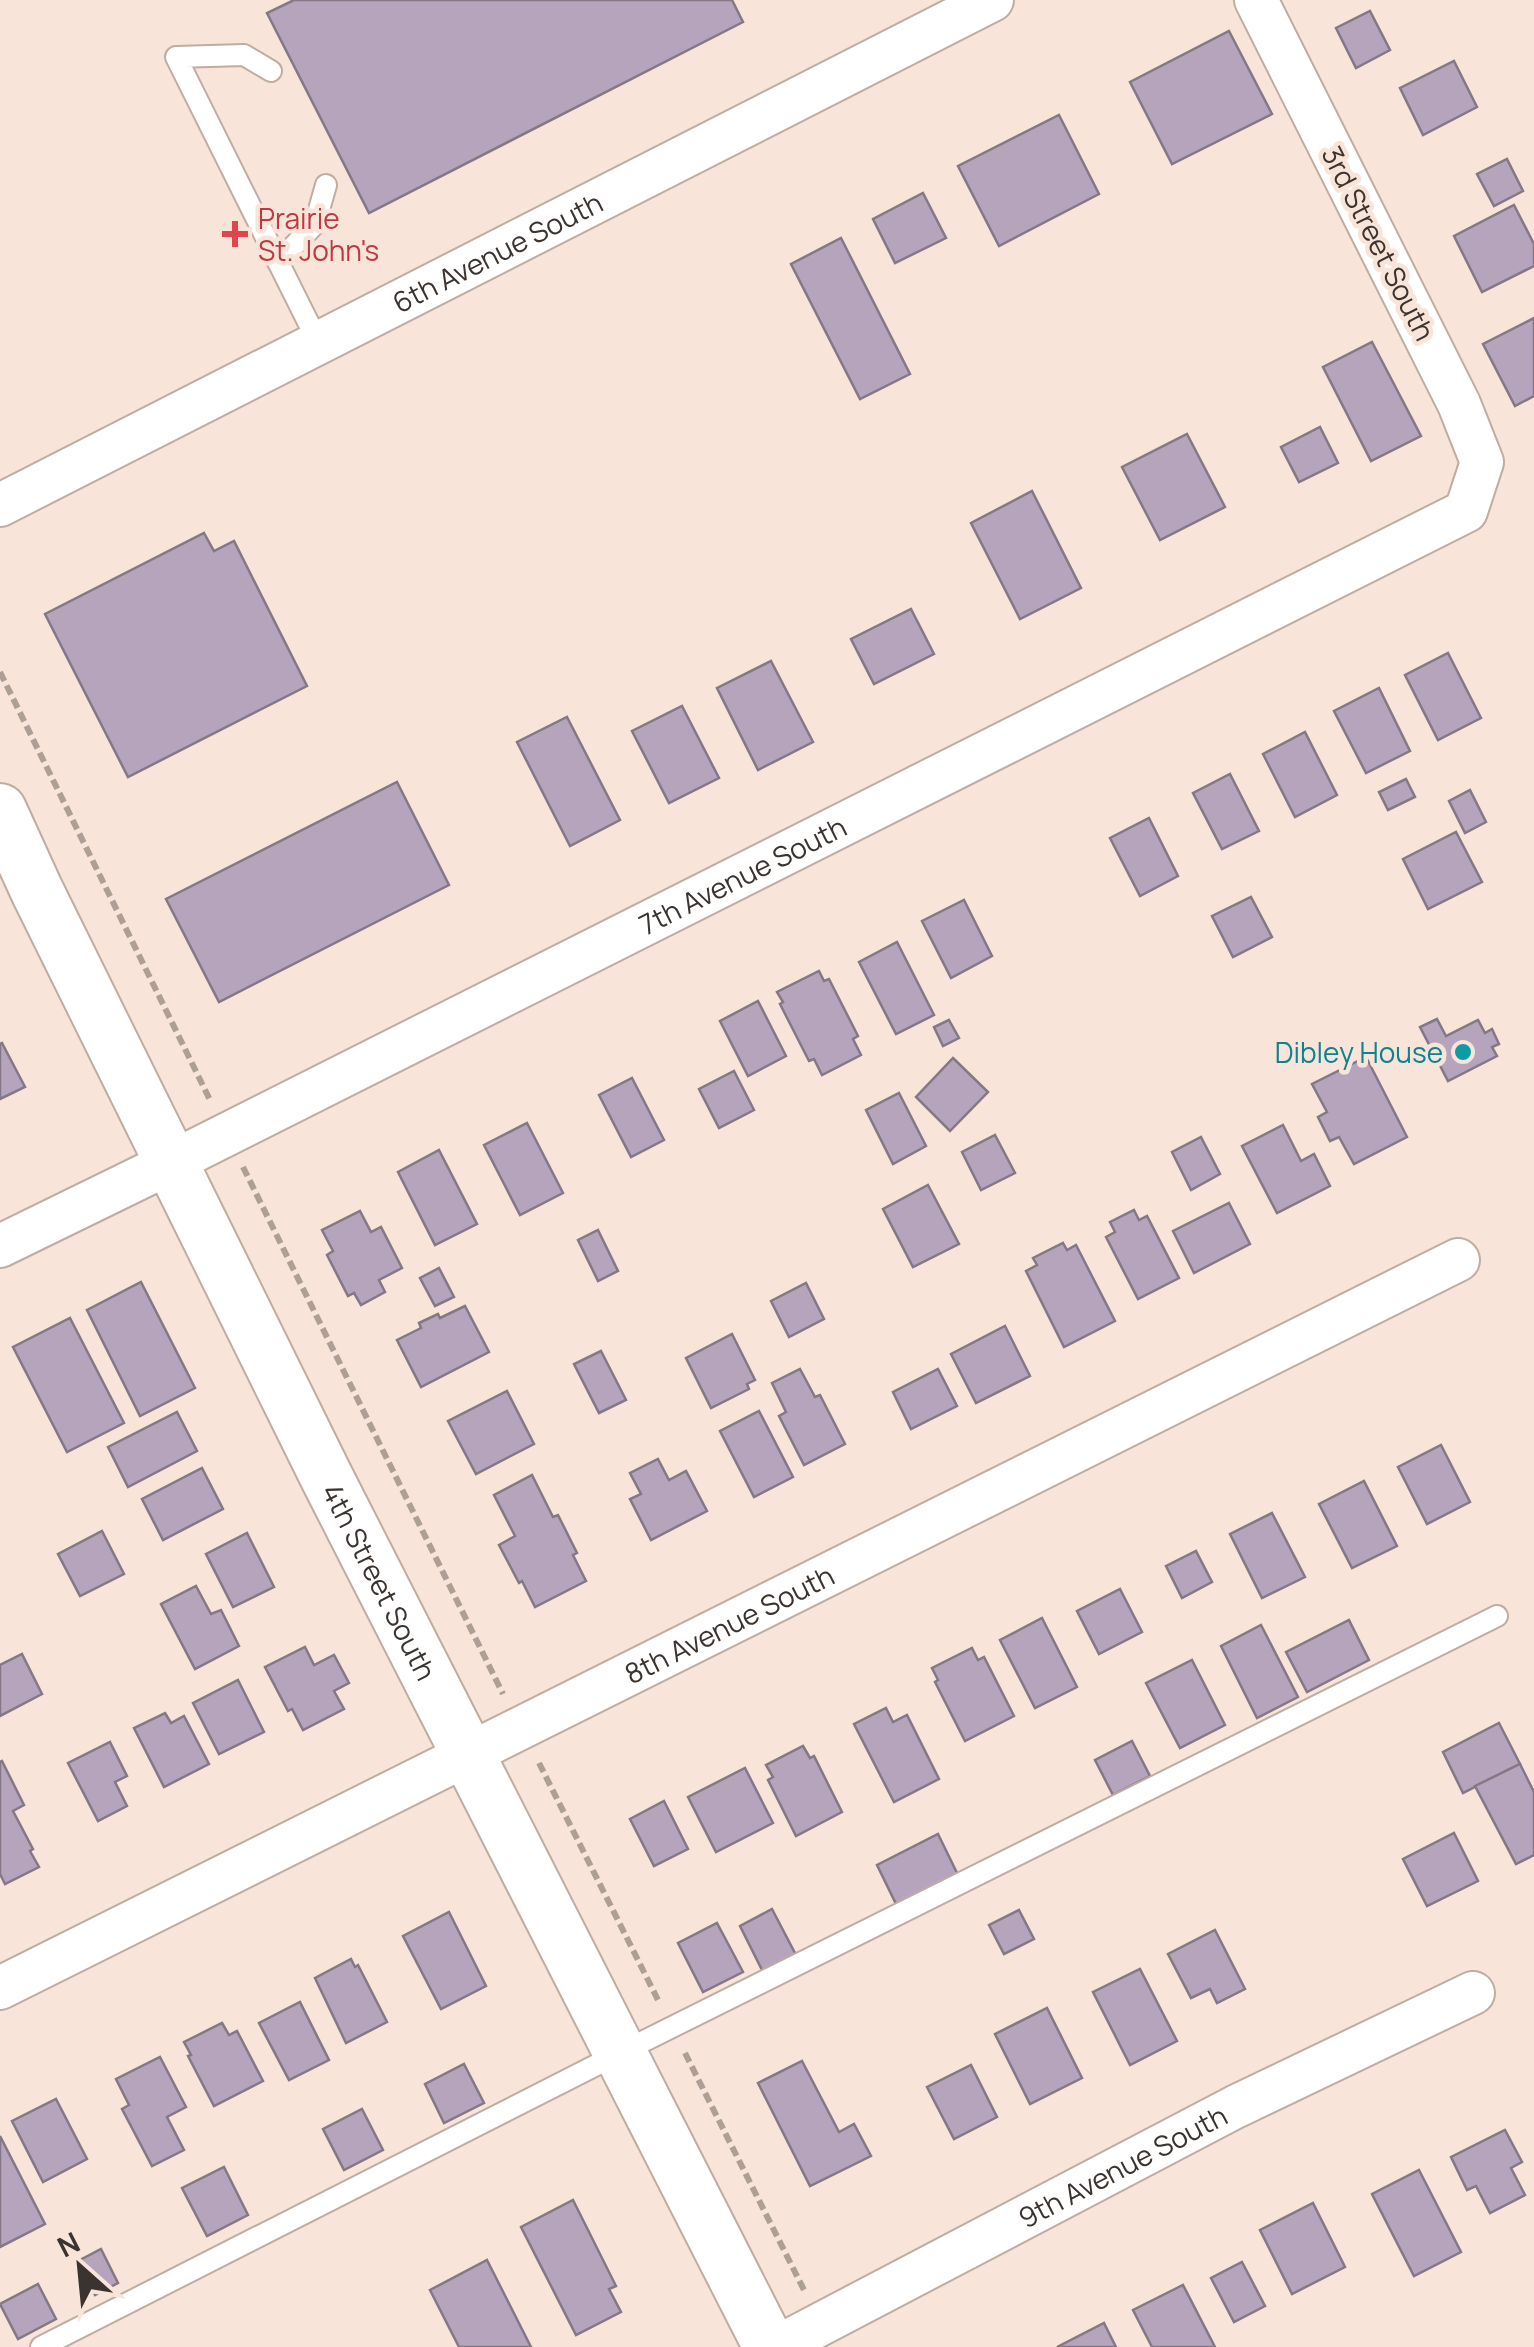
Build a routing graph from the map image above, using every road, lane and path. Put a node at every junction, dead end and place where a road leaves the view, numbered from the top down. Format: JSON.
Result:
{"nodes":[{"id":1,"x":992,"y":0,"type":"edge"},
{"id":2,"x":1256,"y":0,"type":"edge"},
{"id":3,"x":271,"y":71,"type":"dead end"},
{"id":4,"x":326,"y":185,"type":"dead end"},
{"id":5,"x":278,"y":262,"type":"junction"},
{"id":6,"x":319,"y":344,"type":"junction"},
{"id":7,"x":1473,"y":491,"type":"joint"},
{"id":8,"x":0,"y":505,"type":"edge"},
{"id":9,"x":0,"y":672,"type":"edge"},
{"id":10,"x":0,"y":810,"type":"edge"},
{"id":11,"x":213,"y":1106,"type":"dead end"},
{"id":12,"x":240,"y":1161,"type":"dead end"},
{"id":13,"x":172,"y":1162,"type":"junction"},
{"id":14,"x":0,"y":1246,"type":"edge"},
{"id":15,"x":1458,"y":1260,"type":"dead end"},
{"id":16,"x":1497,"y":1616,"type":"dead end"},
{"id":17,"x":508,"y":1702,"type":"dead end"},
{"id":18,"x":468,"y":1755,"type":"junction"},
{"id":19,"x":0,"y":1988,"type":"edge"},
{"id":20,"x":1473,"y":1993,"type":"dead end"},
{"id":21,"x":620,"y":2054,"type":"junction"},
{"id":22,"x":40,"y":2347,"type":"edge"},
{"id":23,"x":773,"y":2347,"type":"edge"}],
"edges":[{"from":1,"to":6,"type":"street","name":"6th Avenue South"},
{"from":2,"to":7,"type":"street","name":"3rd Street South"},
{"from":3,"to":5,"type":"lane"},
{"from":4,"to":5,"type":"lane"},
{"from":5,"to":6,"type":"lane"},
{"from":6,"to":8,"type":"street","name":"6th Avenue South"},
{"from":7,"to":13,"type":"street","name":"7th Avenue South"},
{"from":9,"to":11,"type":"path"},
{"from":10,"to":13,"type":"street","name":"4th Street South"},
{"from":12,"to":17,"type":"path"},
{"from":13,"to":14,"type":"street","name":"7th Avenue South"},
{"from":13,"to":18,"type":"street","name":"4th Street South"},
{"from":15,"to":18,"type":"street","name":"8th Avenue South"},
{"from":16,"to":21,"type":"lane"},
{"from":18,"to":19,"type":"street","name":"8th Avenue South"},
{"from":18,"to":21,"type":"street","name":"4th Street South"},
{"from":20,"to":23,"type":"street","name":"9th Avenue South"},
{"from":21,"to":22,"type":"lane"},
{"from":21,"to":23,"type":"street","name":"4th Street South"}]}
